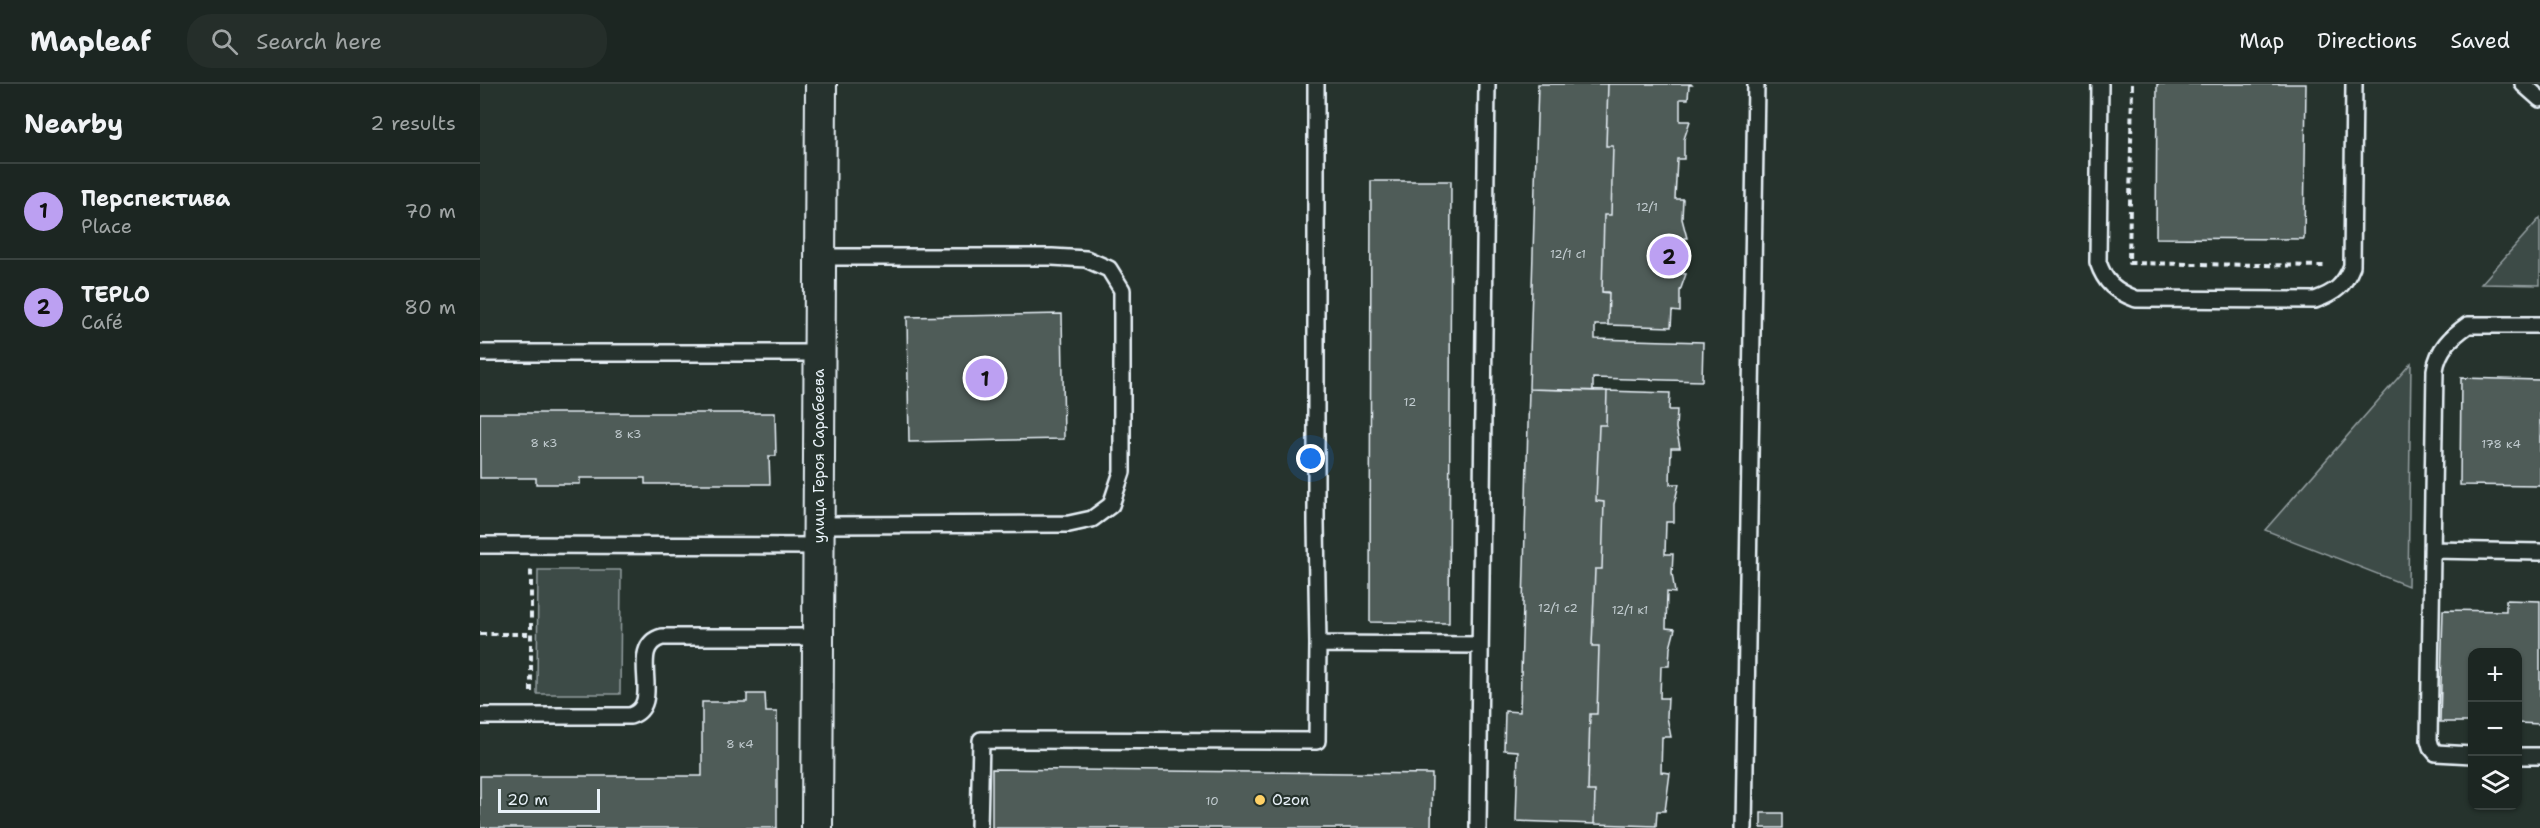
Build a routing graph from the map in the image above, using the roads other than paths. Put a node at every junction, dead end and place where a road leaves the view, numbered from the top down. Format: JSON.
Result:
{"nodes":[{"id":1,"x":821,"y":84,"type":"edge"},
{"id":2,"x":1316,"y":84,"type":"edge"},
{"id":3,"x":1487,"y":84,"type":"edge"},
{"id":4,"x":1756,"y":84,"type":"edge"},
{"id":5,"x":2100,"y":84,"type":"edge"},
{"id":6,"x":2354,"y":84,"type":"edge"},
{"id":7,"x":2523,"y":84,"type":"edge"},
{"id":8,"x":2540,"y":99,"type":"edge"},
{"id":9,"x":820,"y":257,"type":"junction"},
{"id":10,"x":2540,"y":325,"type":"edge"},
{"id":11,"x":480,"y":353,"type":"edge"},
{"id":12,"x":820,"y":353,"type":"junction"},
{"id":13,"x":819,"y":536,"type":"junction"},
{"id":14,"x":480,"y":546,"type":"edge"},
{"id":15,"x":2432,"y":550,"type":"junction"},
{"id":16,"x":2540,"y":552,"type":"edge"},
{"id":17,"x":818,"y":638,"type":"junction"},
{"id":18,"x":1318,"y":644,"type":"junction"},
{"id":19,"x":1480,"y":645,"type":"junction"},
{"id":20,"x":480,"y":716,"type":"edge"},
{"id":21,"x":2468,"y":755,"type":"edge"},
{"id":22,"x":2522,"y":756,"type":"edge"},
{"id":23,"x":2540,"y":756,"type":"edge"},
{"id":24,"x":817,"y":828,"type":"edge"},
{"id":25,"x":979,"y":828,"type":"edge"},
{"id":26,"x":1478,"y":828,"type":"edge"},
{"id":27,"x":1744,"y":828,"type":"edge"}],
"edges":[{"from":1,"to":9,"type":"street","name":"улица Героя Сарабеева"},
{"from":2,"to":18,"type":"lane"},
{"from":3,"to":19,"type":"lane"},
{"from":4,"to":27,"type":"lane"},
{"from":5,"to":6,"type":"lane"},
{"from":7,"to":8,"type":"lane"},
{"from":9,"to":12,"type":"street","name":"улица Героя Сарабеева"},
{"from":9,"to":13,"type":"lane"},
{"from":10,"to":15,"type":"lane"},
{"from":11,"to":12,"type":"lane"},
{"from":12,"to":13,"type":"street","name":"улица Героя Сарабеева"},
{"from":13,"to":14,"type":"lane"},
{"from":13,"to":17,"type":"street","name":"улица Героя Сарабеева"},
{"from":15,"to":16,"type":"lane"},
{"from":15,"to":21,"type":"lane"},
{"from":17,"to":20,"type":"lane"},
{"from":17,"to":24,"type":"street","name":"улица Героя Сарабеева"},
{"from":18,"to":19,"type":"lane"},
{"from":18,"to":25,"type":"lane"},
{"from":19,"to":26,"type":"lane"},
{"from":22,"to":23,"type":"lane"}]}
